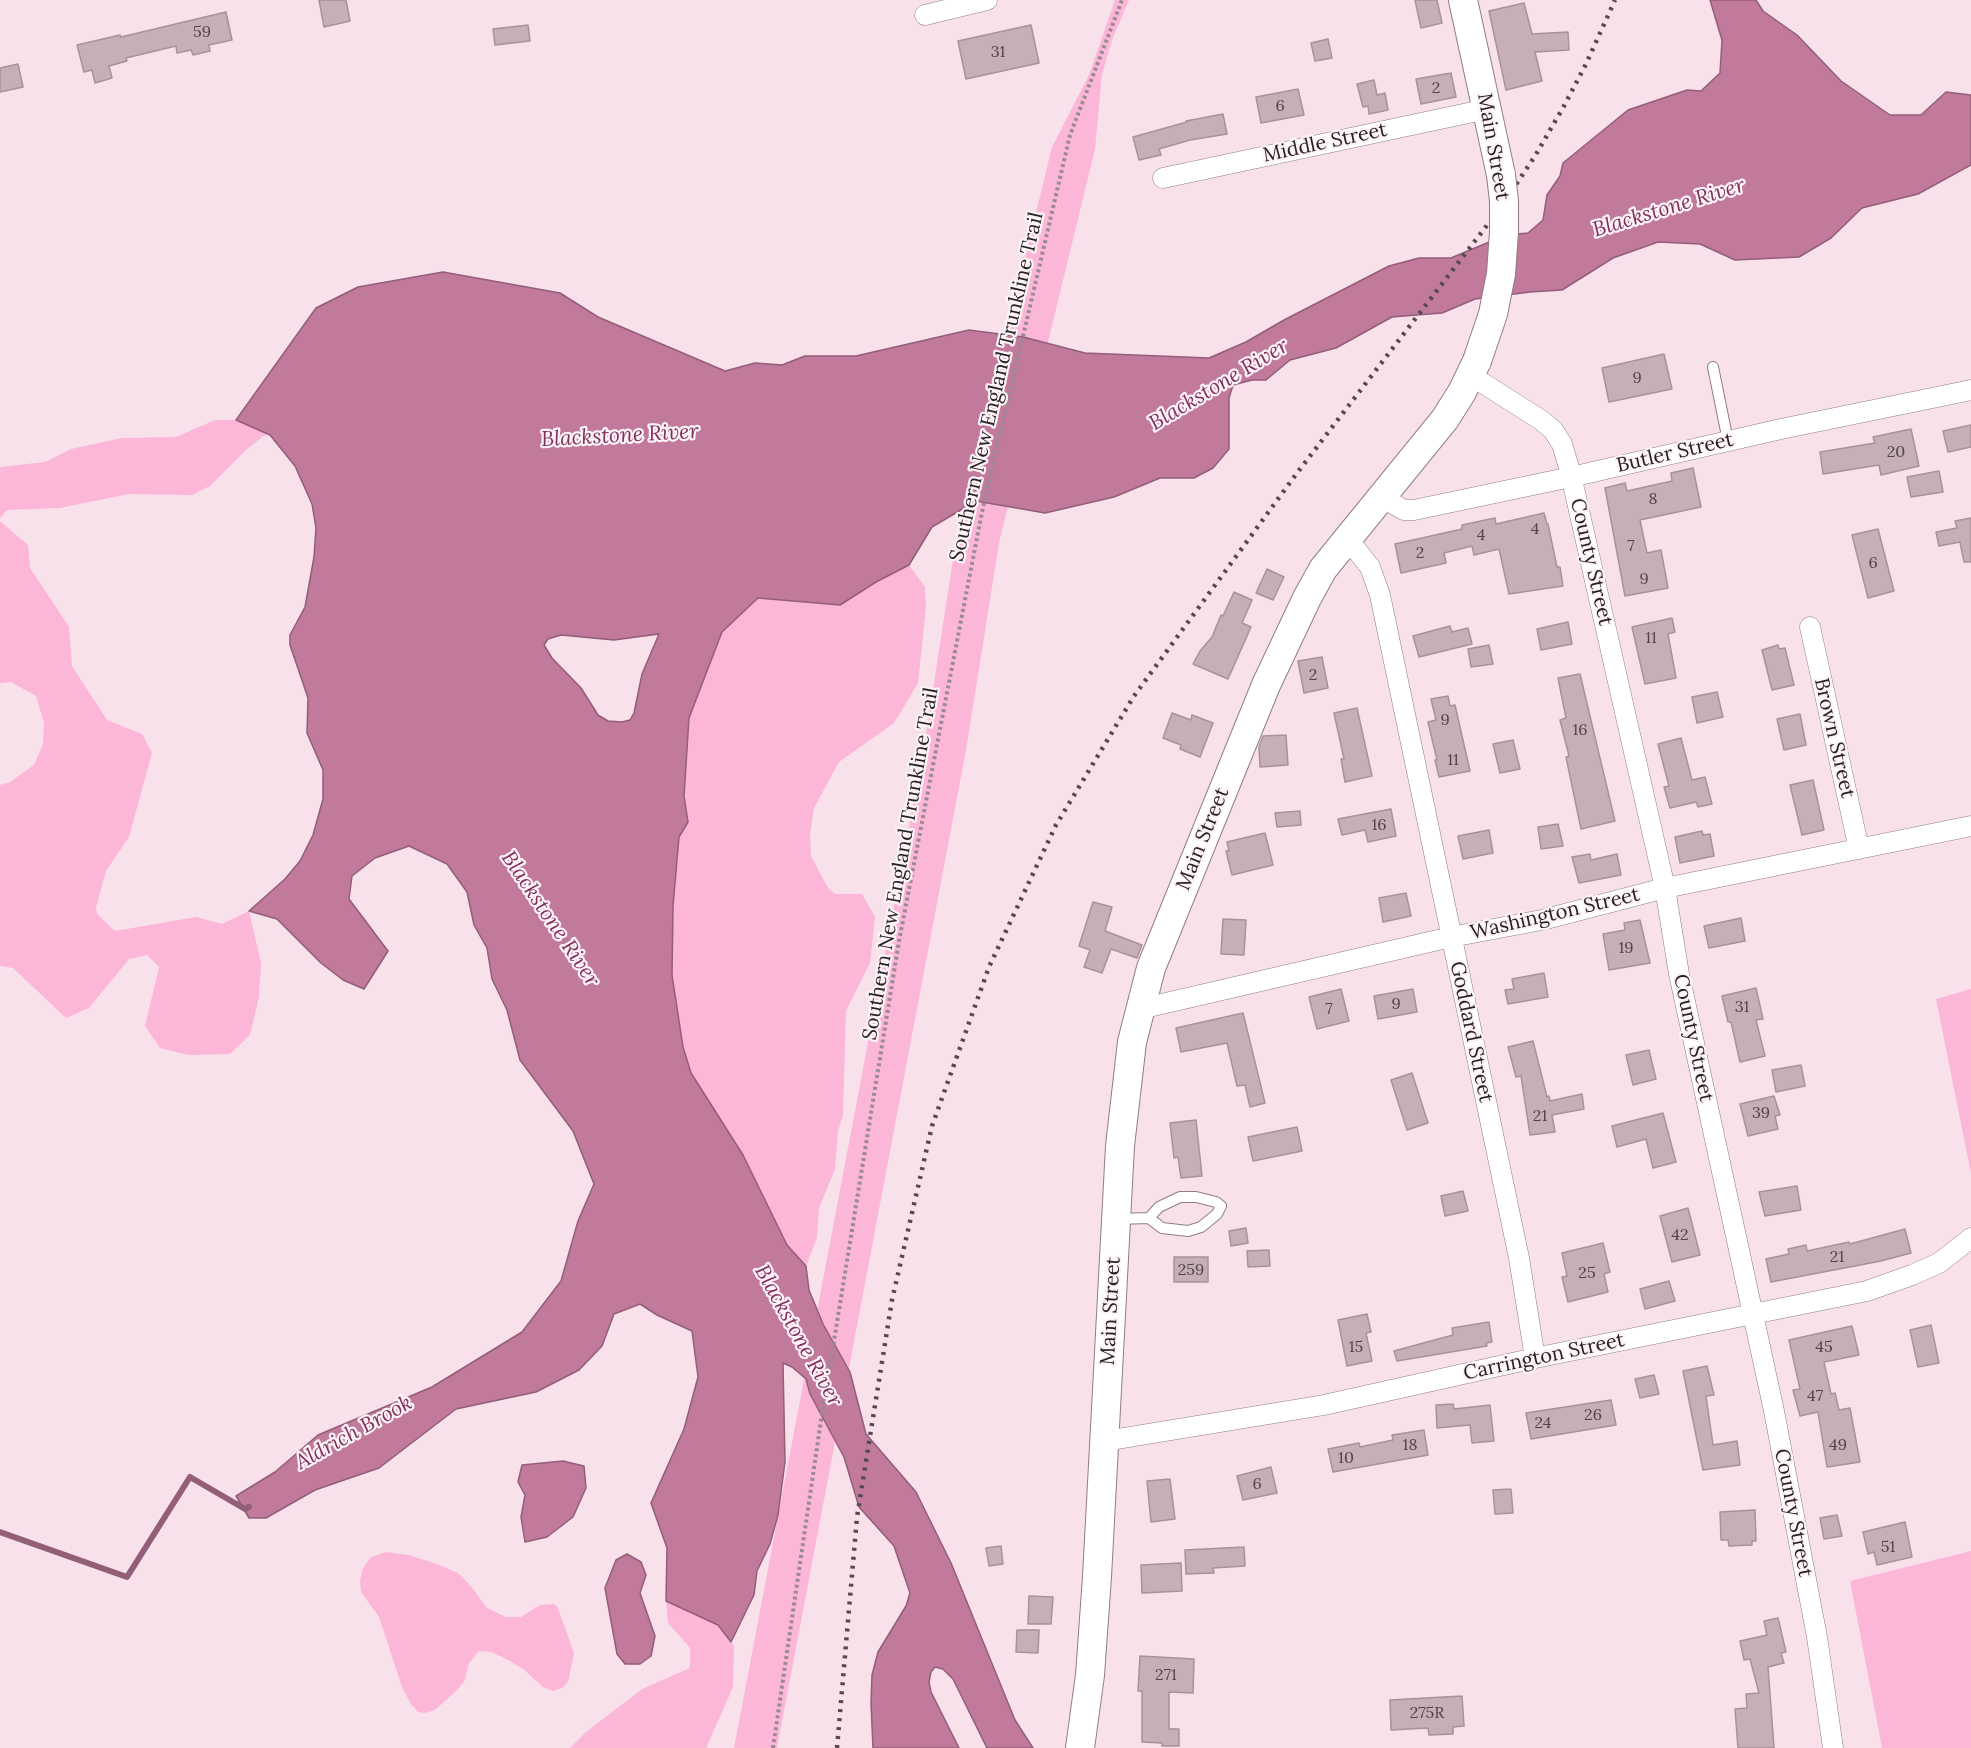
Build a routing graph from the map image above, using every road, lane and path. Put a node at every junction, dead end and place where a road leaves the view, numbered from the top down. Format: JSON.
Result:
{"nodes":[{"id":1,"x":987,"y":0,"type":"edge"},
{"id":2,"x":1122,"y":0,"type":"edge"},
{"id":3,"x":1463,"y":0,"type":"edge"},
{"id":4,"x":925,"y":15,"type":"dead end"},
{"id":5,"x":1487,"y":109,"type":"junction"},
{"id":6,"x":1163,"y":178,"type":"dead end"},
{"id":7,"x":1713,"y":367,"type":"dead end"},
{"id":8,"x":1474,"y":368,"type":"junction"},
{"id":9,"x":1971,"y":390,"type":"edge"},
{"id":10,"x":1728,"y":441,"type":"junction"},
{"id":11,"x":1571,"y":477,"type":"junction"},
{"id":12,"x":1382,"y":497,"type":"junction"},
{"id":13,"x":1347,"y":538,"type":"junction"},
{"id":14,"x":1810,"y":627,"type":"dead end"},
{"id":15,"x":1971,"y":826,"type":"edge"},
{"id":16,"x":1859,"y":849,"type":"junction"},
{"id":17,"x":1665,"y":888,"type":"junction"},
{"id":18,"x":1451,"y":937,"type":"junction"},
{"id":19,"x":1140,"y":1009,"type":"junction"},
{"id":20,"x":1149,"y":1218,"type":"junction"},
{"id":21,"x":1116,"y":1219,"type":"junction"},
{"id":22,"x":1971,"y":1238,"type":"edge"},
{"id":23,"x":1753,"y":1315,"type":"junction"},
{"id":24,"x":1535,"y":1358,"type":"junction"},
{"id":25,"x":1105,"y":1441,"type":"junction"},
{"id":26,"x":772,"y":1748,"type":"edge"},
{"id":27,"x":1080,"y":1748,"type":"edge"},
{"id":28,"x":1833,"y":1748,"type":"edge"}],
"edges":[{"from":1,"to":4,"type":"street"},
{"from":2,"to":26,"type":"path","name":"Southern New England Trunkline Trail"},
{"from":3,"to":5,"type":"main road","name":"Main Street"},
{"from":5,"to":6,"type":"street","name":"Middle Street"},
{"from":5,"to":8,"type":"main road","name":"Main Street","bridge":true},
{"from":7,"to":10,"type":"lane"},
{"from":8,"to":11,"type":"street","name":"County Street"},
{"from":8,"to":12,"type":"main road","name":"Main Street"},
{"from":9,"to":10,"type":"street","name":"Butler Street"},
{"from":10,"to":11,"type":"street","name":"Butler Street"},
{"from":11,"to":12,"type":"street","name":"Butler Street"},
{"from":11,"to":17,"type":"street","name":"County Street"},
{"from":12,"to":13,"type":"main road","name":"Main Street"},
{"from":13,"to":18,"type":"street","name":"Goddard Street"},
{"from":13,"to":19,"type":"main road","name":"Main Street"},
{"from":14,"to":16,"type":"street","name":"Brown Street"},
{"from":15,"to":16,"type":"street","name":"Washington Street"},
{"from":16,"to":17,"type":"street","name":"Washington Street"},
{"from":17,"to":18,"type":"street","name":"Washington Street"},
{"from":17,"to":23,"type":"street","name":"County Street"},
{"from":18,"to":19,"type":"street","name":"Washington Street"},
{"from":18,"to":24,"type":"street","name":"Goddard Street"},
{"from":19,"to":21,"type":"main road","name":"Main Street"},
{"from":20,"to":20,"type":"lane"},
{"from":20,"to":21,"type":"lane"},
{"from":21,"to":25,"type":"main road","name":"Main Street"},
{"from":22,"to":23,"type":"street","name":"Carrington Street"},
{"from":23,"to":24,"type":"street","name":"Carrington Street"},
{"from":23,"to":28,"type":"street","name":"County Street"},
{"from":24,"to":25,"type":"street","name":"Carrington Street"},
{"from":25,"to":27,"type":"main road","name":"Main Street"}]}
